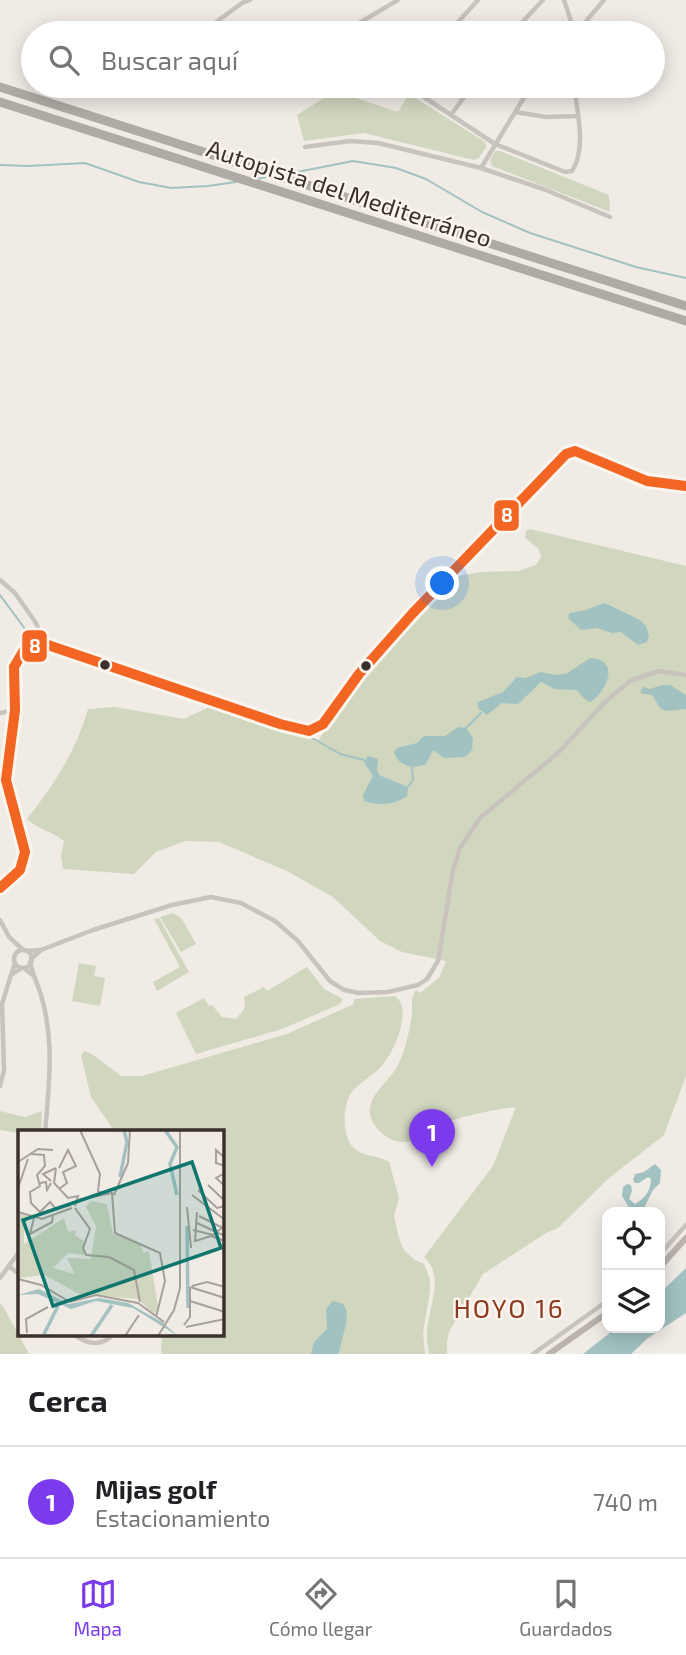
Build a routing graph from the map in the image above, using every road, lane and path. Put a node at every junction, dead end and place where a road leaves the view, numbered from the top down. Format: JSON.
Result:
{"nodes":[{"id":1,"x":250,"y":0,"type":"edge"},
{"id":2,"x":398,"y":0,"type":"edge"},
{"id":3,"x":478,"y":0,"type":"edge"},
{"id":4,"x":543,"y":0,"type":"edge"},
{"id":5,"x":564,"y":0,"type":"edge"},
{"id":6,"x":604,"y":0,"type":"edge"},
{"id":7,"x":242,"y":1,"type":"edge"},
{"id":8,"x":217,"y":21,"type":"edge"},
{"id":9,"x":362,"y":21,"type":"edge"},
{"id":10,"x":459,"y":21,"type":"edge"},
{"id":11,"x":523,"y":21,"type":"edge"},
{"id":12,"x":570,"y":21,"type":"edge"},
{"id":13,"x":586,"y":21,"type":"edge"},
{"id":14,"x":0,"y":87,"type":"edge"},
{"id":15,"x":21,"y":94,"type":"edge"},
{"id":16,"x":34,"y":98,"type":"edge"},
{"id":17,"x":425,"y":98,"type":"edge"},
{"id":18,"x":463,"y":98,"type":"edge"},
{"id":19,"x":523,"y":98,"type":"edge"},
{"id":20,"x":576,"y":98,"type":"edge"},
{"id":21,"x":0,"y":102,"type":"edge"},
{"id":22,"x":515,"y":112,"type":"junction"},
{"id":23,"x":451,"y":115,"type":"junction"},
{"id":24,"x":577,"y":116,"type":"junction"},
{"id":25,"x":495,"y":144,"type":"junction"},
{"id":26,"x":305,"y":147,"type":"dead end"},
{"id":27,"x":481,"y":168,"type":"junction"},
{"id":28,"x":610,"y":217,"type":"dead end"},
{"id":29,"x":686,"y":306,"type":"edge"},
{"id":30,"x":686,"y":321,"type":"edge"},
{"id":31,"x":686,"y":486,"type":"edge"},
{"id":32,"x":0,"y":580,"type":"edge"},
{"id":33,"x":45,"y":644,"type":"junction"},
{"id":34,"x":686,"y":676,"type":"edge"},
{"id":35,"x":15,"y":710,"type":"junction"},
{"id":36,"x":0,"y":713,"type":"edge"},
{"id":37,"x":1,"y":889,"type":"edge"},
{"id":38,"x":0,"y":920,"type":"edge"},
{"id":39,"x":25,"y":950,"type":"junction"},
{"id":40,"x":41,"y":950,"type":"junction"},
{"id":41,"x":30,"y":961,"type":"junction"},
{"id":42,"x":15,"y":962,"type":"junction"},
{"id":43,"x":22,"y":969,"type":"junction"},
{"id":44,"x":11,"y":975,"type":"junction"},
{"id":45,"x":34,"y":976,"type":"junction"},
{"id":46,"x":0,"y":1086,"type":"edge"},
{"id":47,"x":45,"y":1130,"type":"edge"},
{"id":48,"x":686,"y":1225,"type":"edge"},
{"id":49,"x":686,"y":1238,"type":"edge"},
{"id":50,"x":665,"y":1248,"type":"edge"},
{"id":51,"x":18,"y":1253,"type":"edge"},
{"id":52,"x":665,"y":1261,"type":"edge"},
{"id":53,"x":9,"y":1266,"type":"junction"},
{"id":54,"x":18,"y":1273,"type":"edge"},
{"id":55,"x":0,"y":1278,"type":"edge"},
{"id":56,"x":602,"y":1306,"type":"edge"},
{"id":57,"x":602,"y":1315,"type":"edge"},
{"id":58,"x":585,"y":1323,"type":"junction"},
{"id":59,"x":76,"y":1336,"type":"edge"},
{"id":60,"x":112,"y":1336,"type":"edge"},
{"id":61,"x":533,"y":1354,"type":"edge"},
{"id":62,"x":549,"y":1354,"type":"edge"}],
"edges":[{"from":1,"to":7,"type":"street"},
{"from":2,"to":9,"type":"street"},
{"from":3,"to":10,"type":"street"},
{"from":4,"to":11,"type":"street"},
{"from":5,"to":12,"type":"street"},
{"from":6,"to":13,"type":"street"},
{"from":7,"to":8,"type":"street"},
{"from":14,"to":15,"type":"highway","name":"Autopista del Mediterráneo"},
{"from":16,"to":29,"type":"highway","name":"Autopista del Mediterráneo"},
{"from":17,"to":23,"type":"street"},
{"from":18,"to":23,"type":"street"},
{"from":19,"to":22,"type":"street"},
{"from":20,"to":24,"type":"street"},
{"from":21,"to":30,"type":"highway","name":"Autopista del Mediterráneo"},
{"from":22,"to":24,"type":"street"},
{"from":22,"to":25,"type":"street"},
{"from":23,"to":25,"type":"street"},
{"from":24,"to":25,"type":"street"},
{"from":25,"to":27,"type":"street"},
{"from":26,"to":27,"type":"street"},
{"from":27,"to":28,"type":"street"},
{"from":31,"to":33,"type":"street"},
{"from":32,"to":33,"type":"street"},
{"from":33,"to":35,"type":"street"},
{"from":34,"to":40,"type":"street"},
{"from":35,"to":36,"type":"street"},
{"from":35,"to":37,"type":"street"},
{"from":38,"to":39,"type":"street"},
{"from":39,"to":40,"type":"street"},
{"from":39,"to":41,"type":"street"},
{"from":39,"to":42,"type":"street"},
{"from":40,"to":41,"type":"street"},
{"from":41,"to":43,"type":"street"},
{"from":41,"to":45,"type":"street"},
{"from":42,"to":43,"type":"street"},
{"from":42,"to":44,"type":"street"},
{"from":43,"to":44,"type":"street"},
{"from":43,"to":45,"type":"street"},
{"from":44,"to":46,"type":"street"},
{"from":45,"to":47,"type":"street"},
{"from":48,"to":50,"type":"street"},
{"from":49,"to":52,"type":"street"},
{"from":51,"to":53,"type":"street"},
{"from":53,"to":54,"type":"street"},
{"from":53,"to":55,"type":"street"},
{"from":56,"to":58,"type":"street"},
{"from":57,"to":58,"type":"street"},
{"from":58,"to":61,"type":"street"},
{"from":58,"to":62,"type":"street"},
{"from":59,"to":60,"type":"street"}]}
